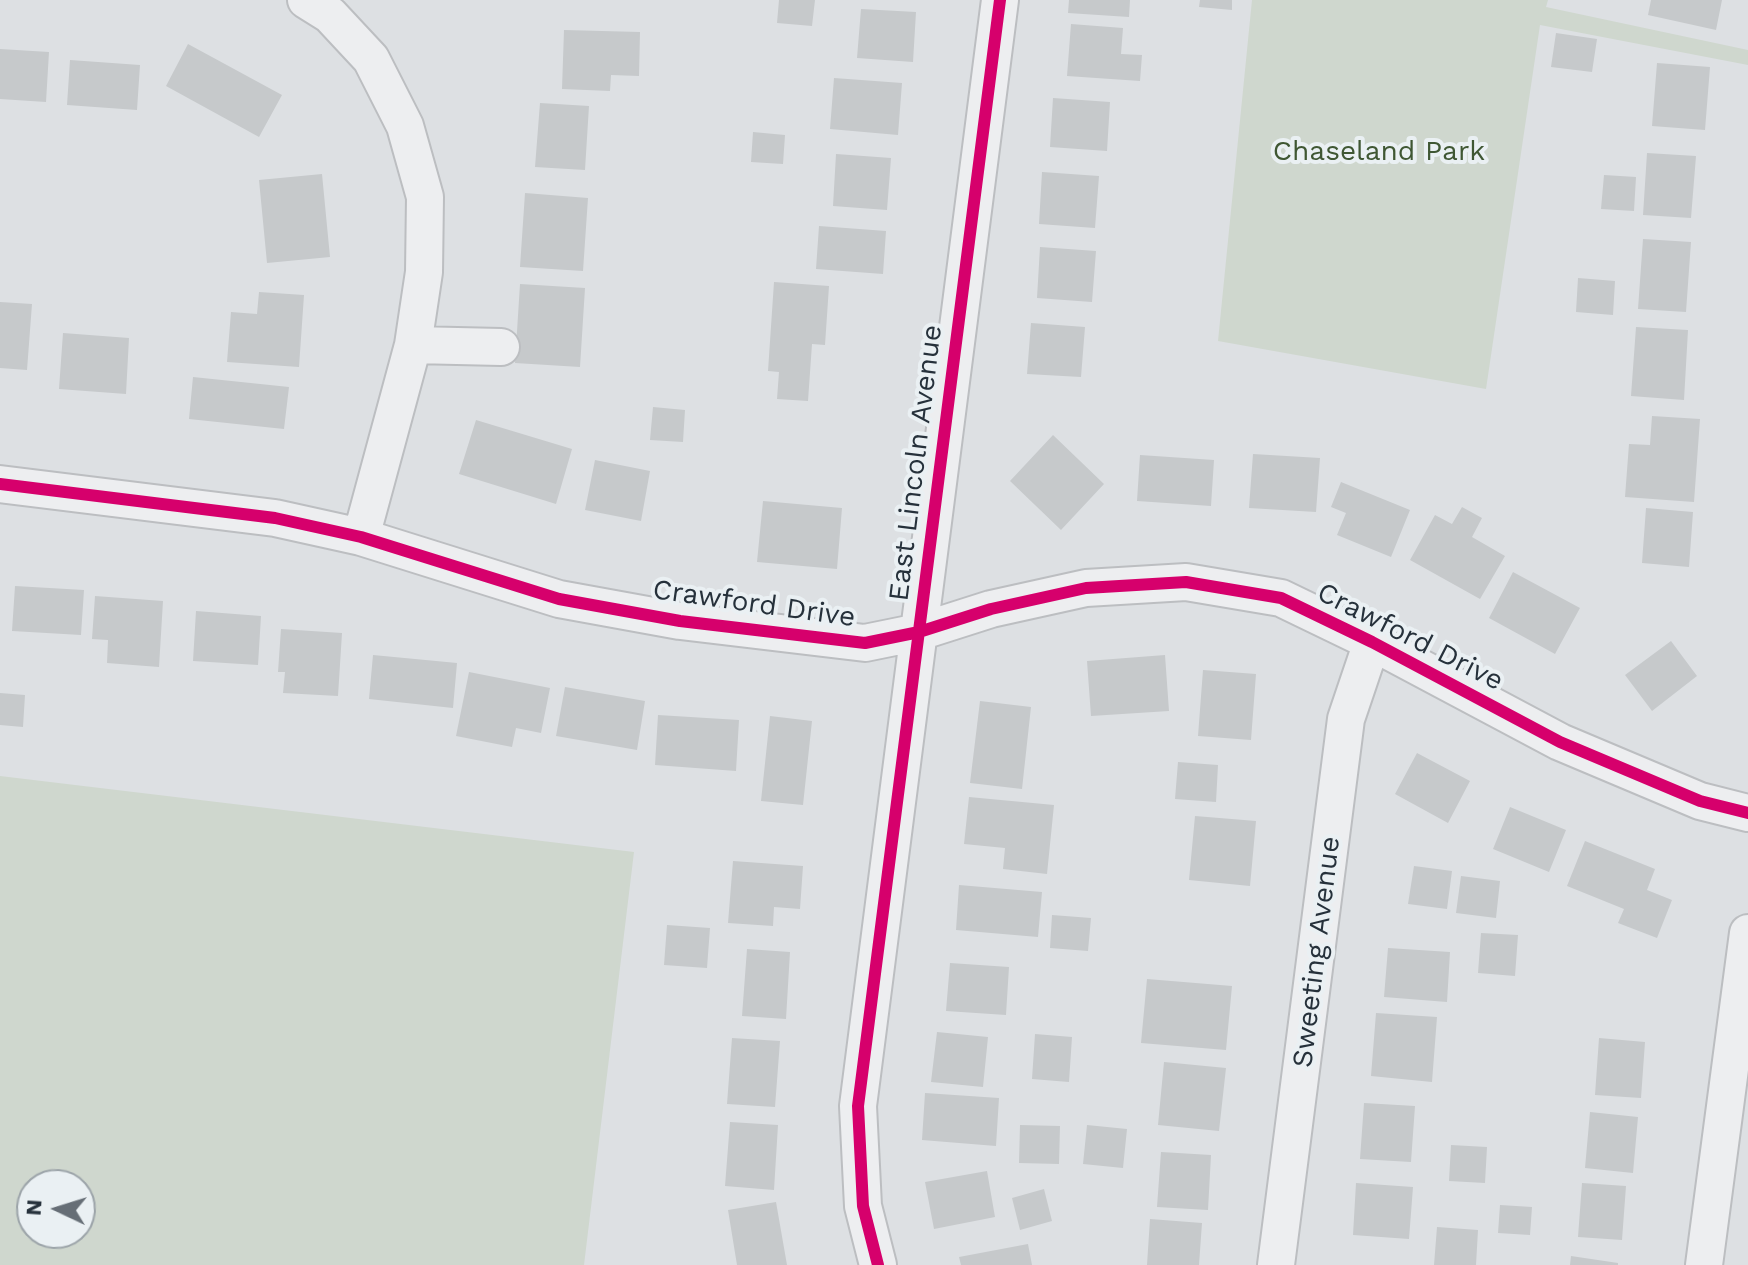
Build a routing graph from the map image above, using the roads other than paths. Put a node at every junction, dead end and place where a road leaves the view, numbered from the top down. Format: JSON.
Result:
{"nodes":[{"id":1,"x":306,"y":0,"type":"edge"},
{"id":2,"x":1000,"y":0,"type":"edge"},
{"id":3,"x":413,"y":345,"type":"junction"},
{"id":4,"x":501,"y":347,"type":"dead end"},
{"id":5,"x":0,"y":484,"type":"edge"},
{"id":6,"x":361,"y":537,"type":"junction"},
{"id":7,"x":919,"y":632,"type":"junction"},
{"id":8,"x":1372,"y":642,"type":"junction"},
{"id":9,"x":1748,"y":813,"type":"edge"},
{"id":10,"x":1748,"y":933,"type":"edge"},
{"id":11,"x":878,"y":1265,"type":"edge"},
{"id":12,"x":1276,"y":1265,"type":"edge"},
{"id":13,"x":1704,"y":1265,"type":"edge"}],
"edges":[{"from":1,"to":3,"type":"street"},
{"from":2,"to":7,"type":"street","name":"East Lincoln Avenue"},
{"from":3,"to":4,"type":"street"},
{"from":3,"to":6,"type":"street"},
{"from":5,"to":6,"type":"street","name":"Crawford Drive"},
{"from":6,"to":7,"type":"street","name":"Crawford Drive"},
{"from":7,"to":8,"type":"street","name":"Crawford Drive"},
{"from":7,"to":11,"type":"street","name":"East Lincoln Avenue"},
{"from":8,"to":9,"type":"street","name":"Crawford Drive"},
{"from":8,"to":12,"type":"street","name":"Sweeting Avenue"},
{"from":10,"to":13,"type":"street"}]}
